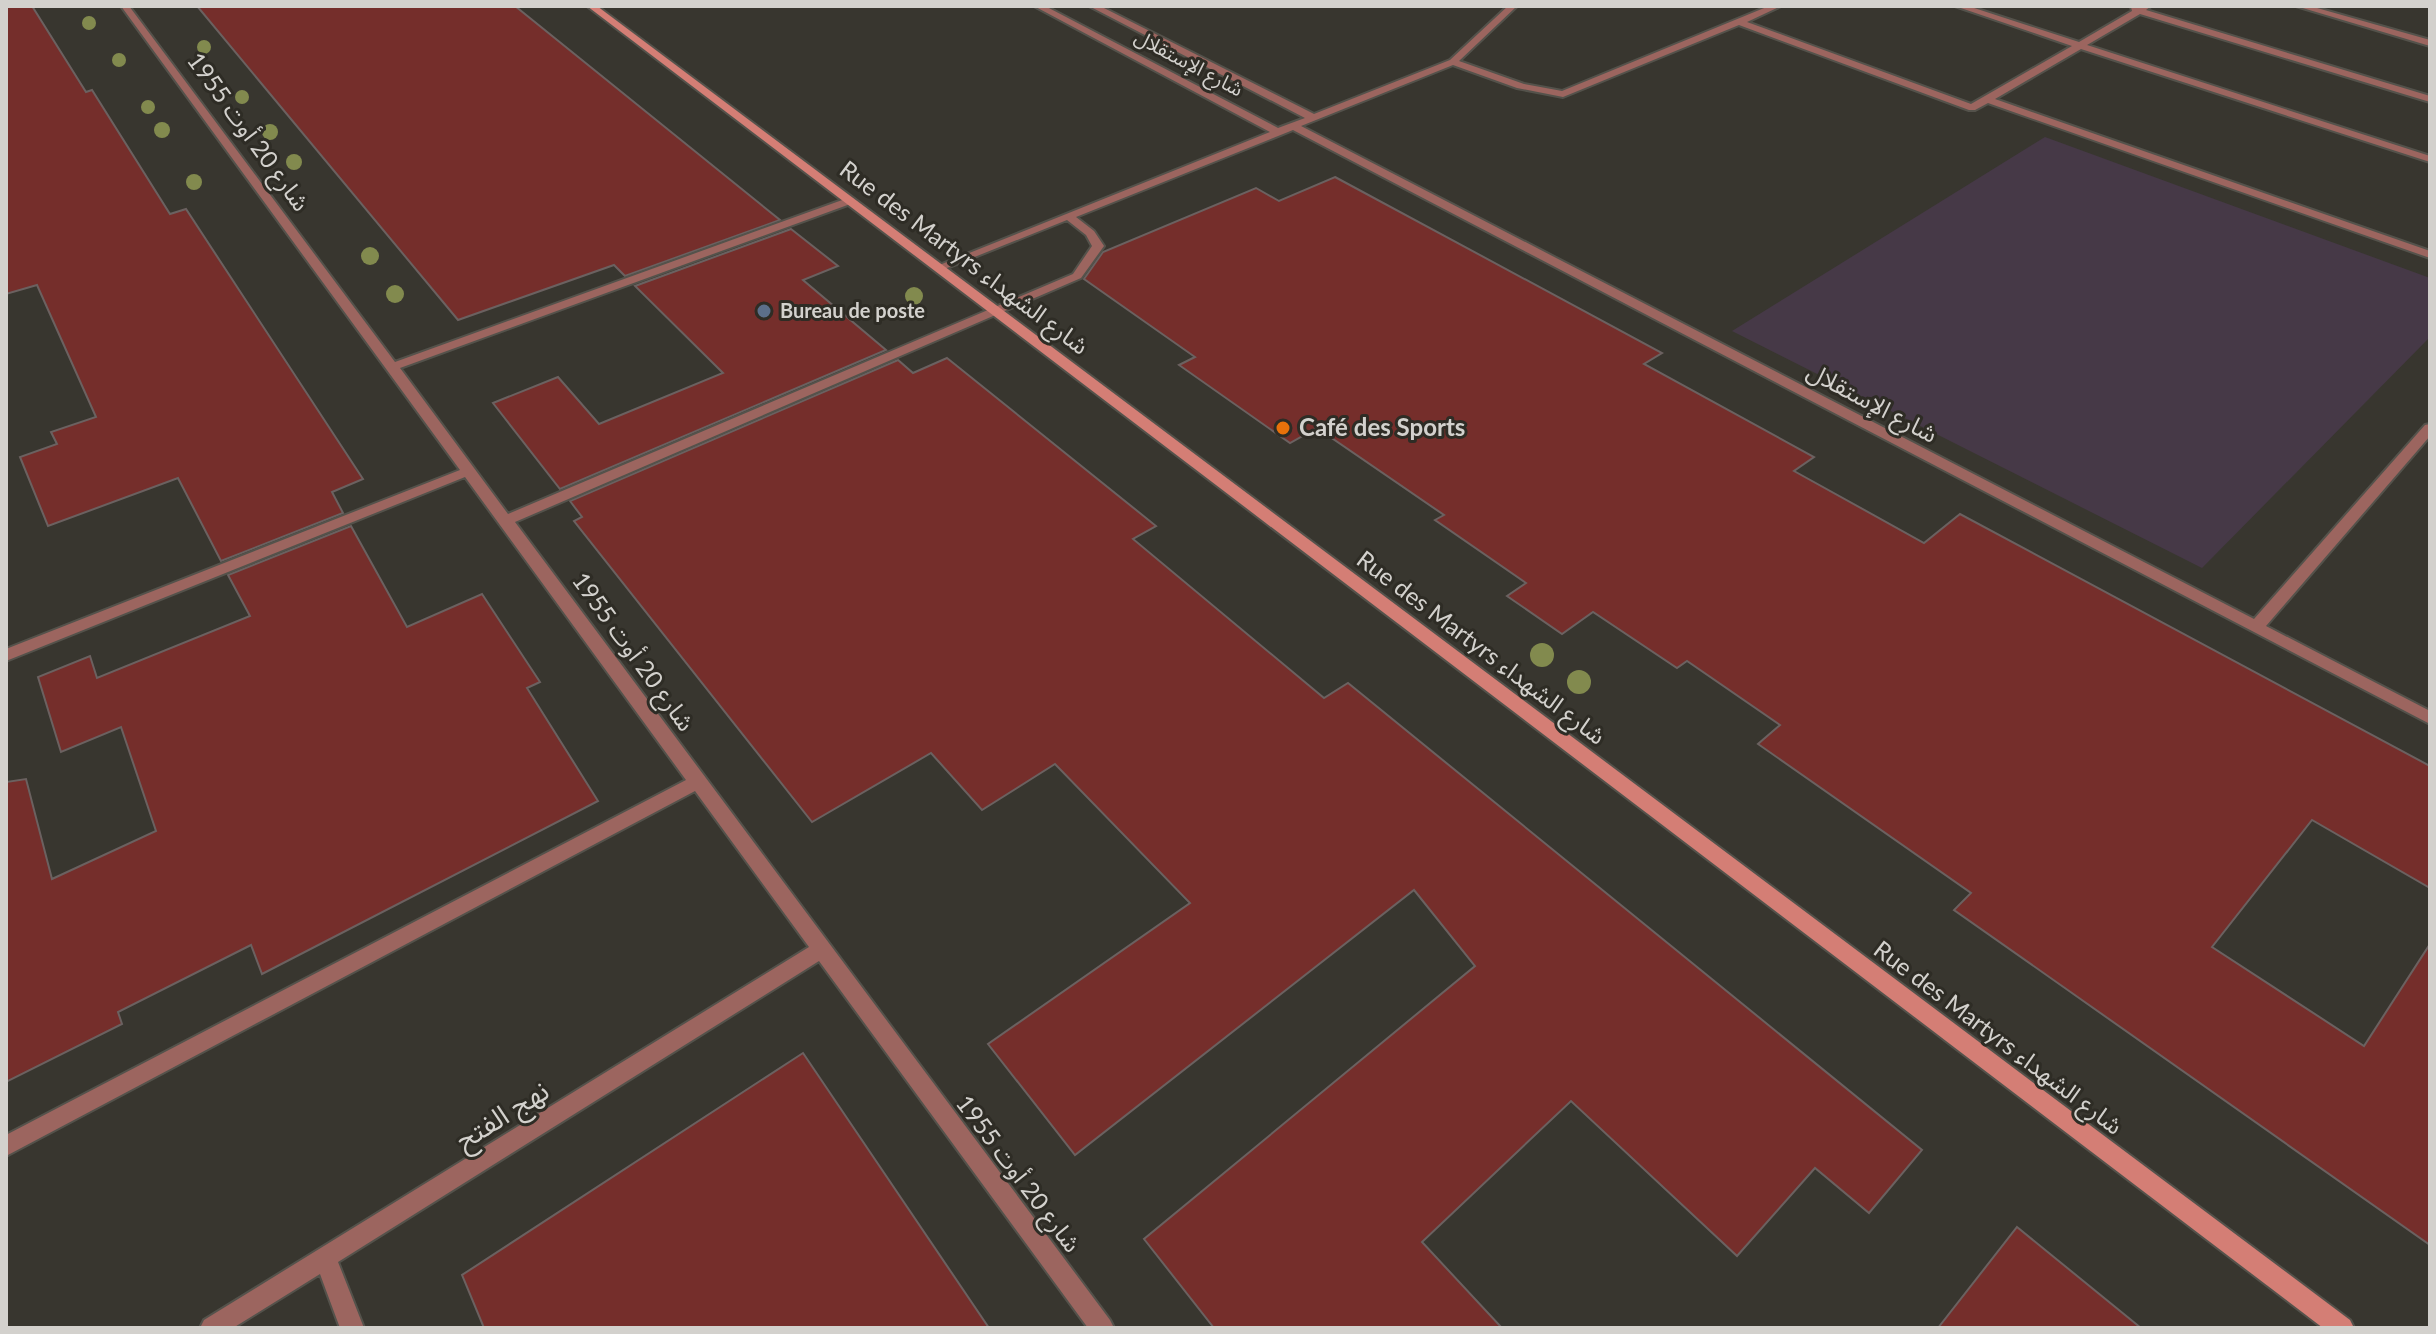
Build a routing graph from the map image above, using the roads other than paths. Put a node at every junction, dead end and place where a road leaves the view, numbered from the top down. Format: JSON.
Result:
{"nodes":[{"id":1,"x":125,"y":6,"type":"edge"},
{"id":2,"x":591,"y":6,"type":"edge"},
{"id":3,"x":1038,"y":6,"type":"edge"},
{"id":4,"x":1093,"y":6,"type":"edge"},
{"id":5,"x":1513,"y":6,"type":"edge"},
{"id":6,"x":1777,"y":6,"type":"edge"},
{"id":7,"x":1959,"y":6,"type":"edge"},
{"id":8,"x":2125,"y":6,"type":"edge"},
{"id":9,"x":2300,"y":6,"type":"edge"},
{"id":10,"x":2143,"y":8,"type":"edge"},
{"id":11,"x":1740,"y":22,"type":"junction"},
{"id":12,"x":2430,"y":43,"type":"edge"},
{"id":13,"x":2080,"y":45,"type":"junction"},
{"id":14,"x":1453,"y":62,"type":"junction"},
{"id":15,"x":1987,"y":99,"type":"junction"},
{"id":16,"x":2430,"y":99,"type":"edge"},
{"id":17,"x":1314,"y":118,"type":"junction"},
{"id":18,"x":1293,"y":126,"type":"junction"},
{"id":19,"x":1278,"y":132,"type":"junction"},
{"id":20,"x":2430,"y":159,"type":"edge"},
{"id":21,"x":849,"y":201,"type":"junction"},
{"id":22,"x":1068,"y":216,"type":"junction"},
{"id":23,"x":2430,"y":255,"type":"edge"},
{"id":24,"x":938,"y":268,"type":"junction"},
{"id":25,"x":995,"y":312,"type":"junction"},
{"id":26,"x":392,"y":367,"type":"junction"},
{"id":27,"x":2430,"y":428,"type":"edge"},
{"id":28,"x":469,"y":471,"type":"junction"},
{"id":29,"x":506,"y":520,"type":"junction"},
{"id":30,"x":2256,"y":627,"type":"junction"},
{"id":31,"x":6,"y":655,"type":"edge"},
{"id":32,"x":2430,"y":718,"type":"edge"},
{"id":33,"x":699,"y":781,"type":"junction"},
{"id":34,"x":822,"y":949,"type":"junction"},
{"id":35,"x":6,"y":1146,"type":"edge"},
{"id":36,"x":325,"y":1257,"type":"junction"},
{"id":37,"x":212,"y":1328,"type":"edge"},
{"id":38,"x":352,"y":1328,"type":"edge"},
{"id":39,"x":1102,"y":1328,"type":"edge"},
{"id":40,"x":2342,"y":1328,"type":"edge"}],
"edges":[{"from":1,"to":26,"type":"street","name":"شارع 20 أوت 1955"},
{"from":2,"to":21,"type":"main road","name":"Rue des Martyrs شارع الشهداء"},
{"from":3,"to":19,"type":"street","name":"شارع الإستقلال"},
{"from":4,"to":17,"type":"street","name":"شارع الإستقلال"},
{"from":5,"to":14,"type":"street"},
{"from":6,"to":11,"type":"street"},
{"from":7,"to":13,"type":"street"},
{"from":8,"to":10,"type":"street"},
{"from":9,"to":12,"type":"street"},
{"from":10,"to":13,"type":"street"},
{"from":10,"to":16,"type":"street"},
{"from":11,"to":14,"type":"street"},
{"from":11,"to":15,"type":"street"},
{"from":13,"to":15,"type":"street"},
{"from":13,"to":20,"type":"street"},
{"from":14,"to":17,"type":"street"},
{"from":15,"to":23,"type":"street"},
{"from":17,"to":18,"type":"street"},
{"from":18,"to":19,"type":"street"},
{"from":18,"to":30,"type":"street","name":"شارع الإستقلال"},
{"from":19,"to":22,"type":"street"},
{"from":21,"to":24,"type":"main road","name":"Rue des Martyrs شارع الشهداء"},
{"from":21,"to":26,"type":"street"},
{"from":22,"to":24,"type":"street"},
{"from":22,"to":25,"type":"street"},
{"from":24,"to":25,"type":"main road","name":"Rue des Martyrs شارع الشهداء"},
{"from":25,"to":29,"type":"street"},
{"from":25,"to":40,"type":"main road","name":"Rue des Martyrs شارع الشهداء"},
{"from":26,"to":28,"type":"street","name":"شارع 20 أوت 1955"},
{"from":27,"to":30,"type":"street"},
{"from":28,"to":29,"type":"street","name":"شارع 20 أوت 1955"},
{"from":28,"to":31,"type":"street"},
{"from":29,"to":33,"type":"street","name":"شارع 20 أوت 1955"},
{"from":30,"to":32,"type":"street","name":"شارع الإستقلال"},
{"from":33,"to":34,"type":"street","name":"شارع 20 أوت 1955"},
{"from":33,"to":35,"type":"street"},
{"from":34,"to":36,"type":"street","name":"نهج الفتح"},
{"from":34,"to":39,"type":"street","name":"شارع 20 أوت 1955"},
{"from":36,"to":37,"type":"street","name":"نهج الفتح"},
{"from":36,"to":38,"type":"street"}]}
